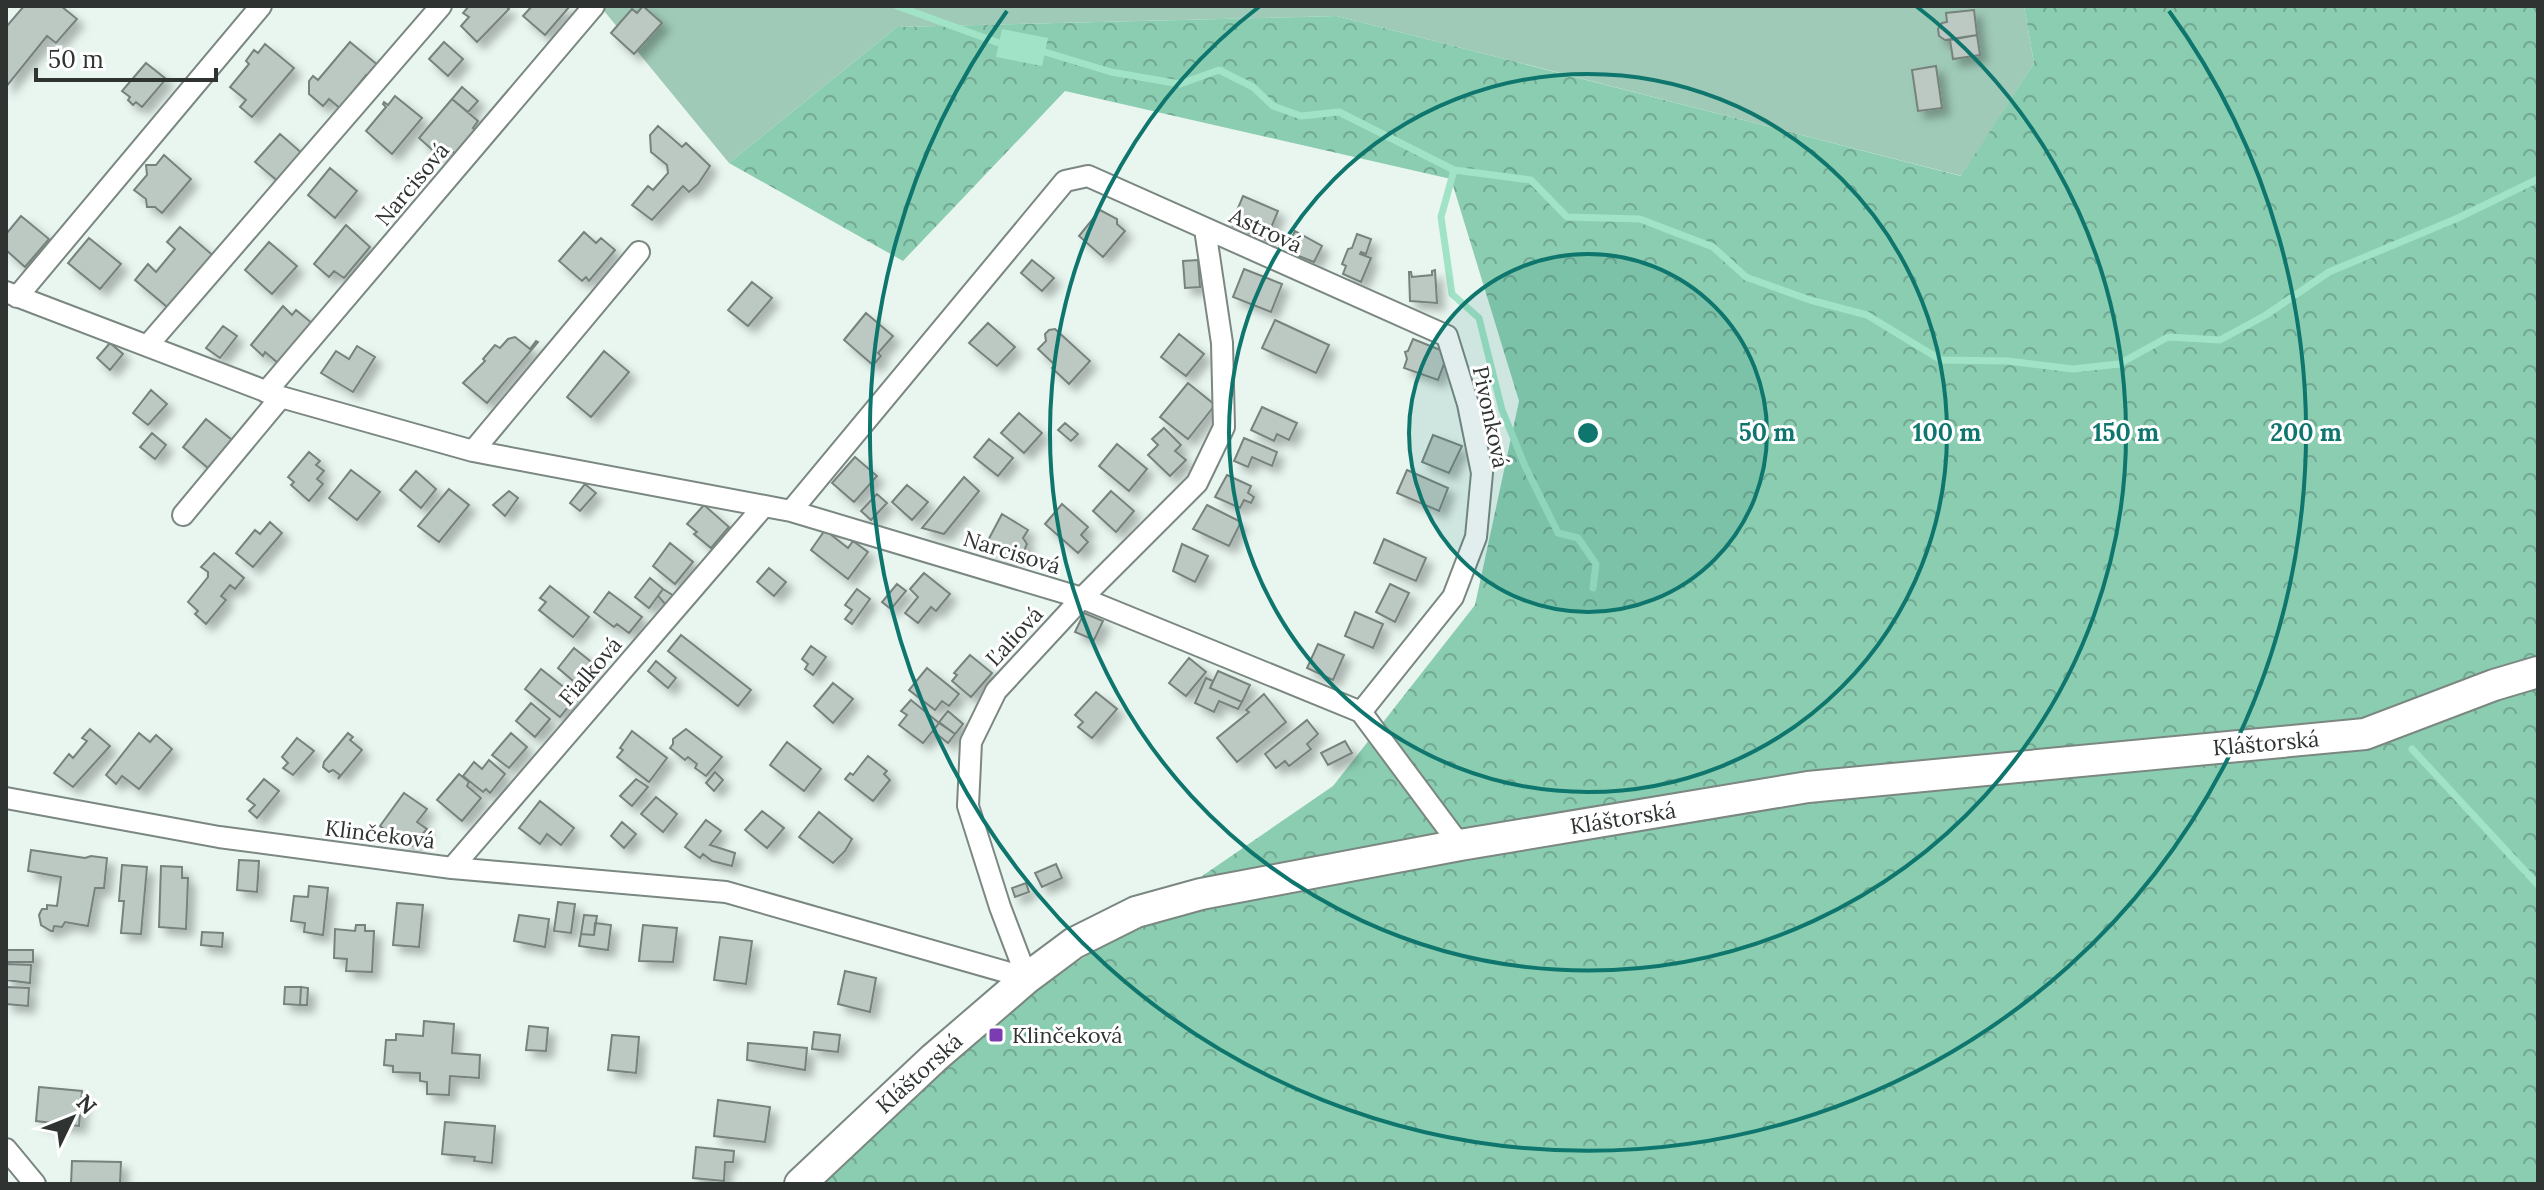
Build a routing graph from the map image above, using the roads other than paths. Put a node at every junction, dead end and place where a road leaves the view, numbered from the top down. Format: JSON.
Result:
{"nodes":[{"id":1,"x":261,"y":6,"type":"edge"},
{"id":2,"x":441,"y":6,"type":"edge"},
{"id":3,"x":594,"y":6,"type":"edge"},
{"id":4,"x":1205,"y":229,"type":"junction"},
{"id":5,"x":639,"y":252,"type":"dead end"},
{"id":6,"x":12,"y":294,"type":"edge"},
{"id":7,"x":1447,"y":336,"type":"joint"},
{"id":8,"x":148,"y":345,"type":"junction"},
{"id":9,"x":273,"y":395,"type":"junction"},
{"id":10,"x":473,"y":451,"type":"junction"},
{"id":11,"x":764,"y":506,"type":"junction"},
{"id":12,"x":791,"y":511,"type":"junction"},
{"id":13,"x":183,"y":515,"type":"dead end"},
{"id":14,"x":1082,"y":598,"type":"junction"},
{"id":15,"x":2538,"y":672,"type":"edge"},
{"id":16,"x":1361,"y":712,"type":"junction"},
{"id":17,"x":6,"y":798,"type":"edge"},
{"id":18,"x":1460,"y":845,"type":"junction"},
{"id":19,"x":452,"y":868,"type":"junction"},
{"id":20,"x":1027,"y":978,"type":"junction"},
{"id":21,"x":6,"y":1149,"type":"edge"},
{"id":22,"x":35,"y":1184,"type":"edge"},
{"id":23,"x":800,"y":1184,"type":"edge"}],
"edges":[{"from":1,"to":6,"type":"street","name":"Narcisová"},
{"from":2,"to":8,"type":"street"},
{"from":3,"to":9,"type":"street","name":"Narcisová"},
{"from":4,"to":7,"type":"street","name":"Astrová"},
{"from":4,"to":12,"type":"street","name":"Astrová"},
{"from":4,"to":14,"type":"street","name":"Ľaliová"},
{"from":5,"to":10,"type":"street"},
{"from":6,"to":8,"type":"street","name":"Narcisová"},
{"from":7,"to":16,"type":"street","name":"Pivonková"},
{"from":8,"to":9,"type":"street","name":"Narcisová"},
{"from":9,"to":10,"type":"street","name":"Narcisová"},
{"from":9,"to":13,"type":"street","name":"Narcisová"},
{"from":10,"to":11,"type":"street","name":"Narcisová"},
{"from":11,"to":12,"type":"street","name":"Narcisová"},
{"from":11,"to":19,"type":"street","name":"Fialková"},
{"from":12,"to":14,"type":"street","name":"Narcisová"},
{"from":14,"to":16,"type":"street","name":"Narcisová"},
{"from":14,"to":20,"type":"street","name":"Ľaliová"},
{"from":15,"to":18,"type":"street","name":"Kláštorská"},
{"from":16,"to":18,"type":"street"},
{"from":17,"to":19,"type":"street","name":"Klinčeková"},
{"from":18,"to":20,"type":"street","name":"Kláštorská"},
{"from":19,"to":20,"type":"street","name":"Klinčeková"},
{"from":20,"to":23,"type":"street","name":"Kláštorská"},
{"from":21,"to":22,"type":"street"}]}
